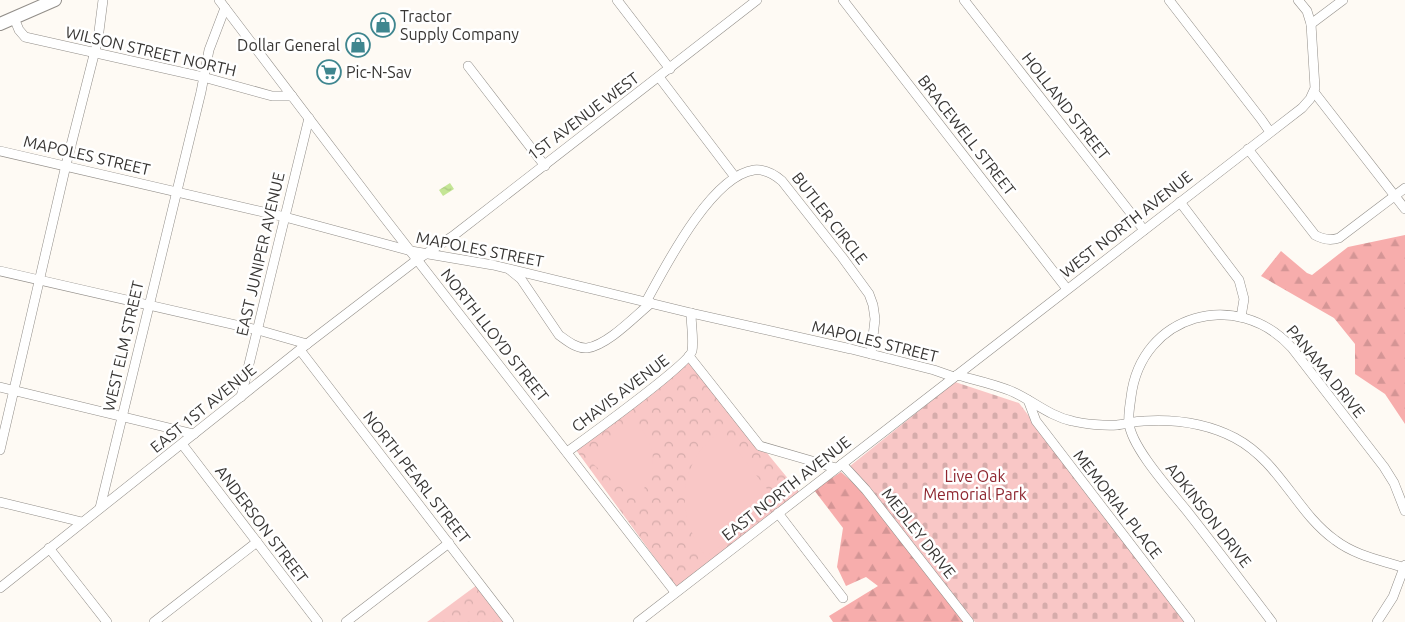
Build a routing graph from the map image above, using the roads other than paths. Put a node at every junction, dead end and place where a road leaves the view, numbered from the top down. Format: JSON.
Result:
{"nodes":[{"id":1,"x":55,"y":0,"type":"edge"},
{"id":2,"x":103,"y":0,"type":"edge"},
{"id":3,"x":219,"y":0,"type":"edge"},
{"id":4,"x":617,"y":0,"type":"edge"},
{"id":5,"x":757,"y":0,"type":"edge"},
{"id":6,"x":843,"y":0,"type":"edge"},
{"id":7,"x":964,"y":0,"type":"edge"},
{"id":8,"x":1169,"y":0,"type":"edge"},
{"id":9,"x":1298,"y":0,"type":"edge"},
{"id":10,"x":1343,"y":0,"type":"edge"},
{"id":11,"x":226,"y":8,"type":"junction"},
{"id":12,"x":14,"y":18,"type":"junction"},
{"id":13,"x":0,"y":24,"type":"edge"},
{"id":14,"x":1311,"y":24,"type":"junction"},
{"id":15,"x":94,"y":53,"type":"junction"},
{"id":16,"x":468,"y":66,"type":"dead end"},
{"id":17,"x":670,"y":69,"type":"junction"},
{"id":18,"x":203,"y":77,"type":"junction"},
{"id":19,"x":659,"y":77,"type":"junction"},
{"id":20,"x":1314,"y":92,"type":"junction"},
{"id":21,"x":292,"y":96,"type":"junction"},
{"id":22,"x":309,"y":118,"type":"junction"},
{"id":23,"x":1270,"y":132,"type":"junction"},
{"id":24,"x":1248,"y":149,"type":"junction"},
{"id":25,"x":0,"y":151,"type":"edge"},
{"id":26,"x":66,"y":165,"type":"junction"},
{"id":27,"x":545,"y":166,"type":"junction"},
{"id":28,"x":735,"y":177,"type":"junction"},
{"id":29,"x":1405,"y":188,"type":"edge"},
{"id":30,"x":177,"y":191,"type":"junction"},
{"id":31,"x":1394,"y":196,"type":"junction"},
{"id":32,"x":1180,"y":202,"type":"junction"},
{"id":33,"x":1405,"y":209,"type":"edge"},
{"id":34,"x":285,"y":217,"type":"junction"},
{"id":35,"x":1144,"y":230,"type":"junction"},
{"id":36,"x":411,"y":251,"type":"junction"},
{"id":37,"x":426,"y":254,"type":"junction"},
{"id":38,"x":418,"y":259,"type":"junction"},
{"id":39,"x":508,"y":268,"type":"junction"},
{"id":40,"x":0,"y":271,"type":"edge"},
{"id":41,"x":40,"y":280,"type":"junction"},
{"id":42,"x":1067,"y":289,"type":"junction"},
{"id":43,"x":649,"y":303,"type":"junction"},
{"id":44,"x":148,"y":306,"type":"junction"},
{"id":45,"x":691,"y":313,"type":"junction"},
{"id":46,"x":1241,"y":317,"type":"junction"},
{"id":47,"x":258,"y":330,"type":"junction"},
{"id":48,"x":303,"y":347,"type":"junction"},
{"id":49,"x":872,"y":354,"type":"junction"},
{"id":50,"x":689,"y":356,"type":"junction"},
{"id":51,"x":955,"y":376,"type":"junction"},
{"id":52,"x":0,"y":387,"type":"edge"},
{"id":53,"x":14,"y":390,"type":"junction"},
{"id":54,"x":241,"y":397,"type":"junction"},
{"id":55,"x":1028,"y":400,"type":"junction"},
{"id":56,"x":122,"y":416,"type":"junction"},
{"id":57,"x":1129,"y":423,"type":"junction"},
{"id":58,"x":194,"y":434,"type":"junction"},
{"id":59,"x":182,"y":444,"type":"junction"},
{"id":60,"x":0,"y":450,"type":"edge"},
{"id":61,"x":567,"y":452,"type":"junction"},
{"id":62,"x":839,"y":466,"type":"junction"},
{"id":63,"x":0,"y":502,"type":"edge"},
{"id":64,"x":100,"y":508,"type":"junction"},
{"id":65,"x":1405,"y":511,"type":"edge"},
{"id":66,"x":778,"y":514,"type":"junction"},
{"id":67,"x":82,"y":522,"type":"junction"},
{"id":68,"x":257,"y":542,"type":"junction"},
{"id":69,"x":449,"y":543,"type":"junction"},
{"id":70,"x":49,"y":548,"type":"junction"},
{"id":71,"x":1405,"y":567,"type":"edge"},
{"id":72,"x":0,"y":588,"type":"edge"},
{"id":73,"x":675,"y":592,"type":"junction"},
{"id":74,"x":843,"y":598,"type":"dead end"},
{"id":75,"x":107,"y":622,"type":"edge"},
{"id":76,"x":154,"y":622,"type":"edge"},
{"id":77,"x":318,"y":622,"type":"edge"},
{"id":78,"x":346,"y":622,"type":"edge"},
{"id":79,"x":509,"y":622,"type":"edge"},
{"id":80,"x":638,"y":622,"type":"edge"},
{"id":81,"x":969,"y":622,"type":"edge"},
{"id":82,"x":1190,"y":622,"type":"edge"},
{"id":83,"x":1272,"y":622,"type":"edge"},
{"id":84,"x":1377,"y":622,"type":"edge"}],
"edges":[{"from":1,"to":12,"type":"main road"},
{"from":2,"to":15,"type":"street"},
{"from":3,"to":11,"type":"street","name":"NORTH LLOYD STREET"},
{"from":4,"to":17,"type":"street"},
{"from":5,"to":17,"type":"street","name":"1ST AVENUE WEST"},
{"from":6,"to":42,"type":"street","name":"BRACEWELL STREET"},
{"from":7,"to":35,"type":"street","name":"HOLLAND STREET"},
{"from":8,"to":23,"type":"street"},
{"from":9,"to":14,"type":"street"},
{"from":10,"to":14,"type":"street"},
{"from":11,"to":18,"type":"street","name":"WEST ELM STREET"},
{"from":11,"to":21,"type":"street","name":"NORTH LLOYD STREET"},
{"from":12,"to":13,"type":"main road"},
{"from":12,"to":15,"type":"street","name":"WILSON STREET NORTH"},
{"from":14,"to":20,"type":"street"},
{"from":15,"to":18,"type":"street","name":"WILSON STREET NORTH"},
{"from":15,"to":26,"type":"street"},
{"from":16,"to":27,"type":"street"},
{"from":17,"to":19,"type":"street","name":"1ST AVENUE WEST"},
{"from":18,"to":21,"type":"street","name":"WILSON STREET NORTH"},
{"from":18,"to":30,"type":"street","name":"WEST ELM STREET"},
{"from":19,"to":27,"type":"street","name":"1ST AVENUE WEST"},
{"from":19,"to":28,"type":"street"},
{"from":20,"to":23,"type":"street","name":"WEST NORTH AVENUE"},
{"from":20,"to":31,"type":"street"},
{"from":21,"to":22,"type":"street","name":"NORTH LLOYD STREET"},
{"from":22,"to":34,"type":"street","name":"EAST JUNIPER AVENUE"},
{"from":22,"to":36,"type":"street","name":"NORTH LLOYD STREET"},
{"from":23,"to":24,"type":"street","name":"WEST NORTH AVENUE"},
{"from":24,"to":31,"type":"street"},
{"from":24,"to":32,"type":"street","name":"WEST NORTH AVENUE"},
{"from":25,"to":26,"type":"street","name":"MAPOLES STREET"},
{"from":26,"to":30,"type":"street","name":"MAPOLES STREET"},
{"from":26,"to":41,"type":"street"},
{"from":27,"to":37,"type":"street","name":"1ST AVENUE WEST"},
{"from":28,"to":43,"type":"street","name":"BUTLER CIRCLE"},
{"from":28,"to":49,"type":"street","name":"BUTLER CIRCLE"},
{"from":29,"to":31,"type":"street"},
{"from":30,"to":34,"type":"street","name":"MAPOLES STREET"},
{"from":30,"to":44,"type":"street","name":"WEST ELM STREET"},
{"from":31,"to":33,"type":"street"},
{"from":32,"to":35,"type":"street","name":"WEST NORTH AVENUE"},
{"from":32,"to":46,"type":"street"},
{"from":34,"to":36,"type":"street","name":"MAPOLES STREET"},
{"from":34,"to":47,"type":"street","name":"EAST JUNIPER AVENUE"},
{"from":35,"to":42,"type":"street","name":"WEST NORTH AVENUE"},
{"from":36,"to":37,"type":"street","name":"MAPOLES STREET"},
{"from":36,"to":38,"type":"street","name":"NORTH LLOYD STREET"},
{"from":37,"to":38,"type":"street","name":"EAST 1ST AVENUE"},
{"from":37,"to":39,"type":"street","name":"MAPOLES STREET"},
{"from":38,"to":48,"type":"street","name":"EAST 1ST AVENUE"},
{"from":38,"to":61,"type":"street","name":"NORTH LLOYD STREET"},
{"from":39,"to":43,"type":"street","name":"MAPOLES STREET"},
{"from":39,"to":43,"type":"street"},
{"from":40,"to":41,"type":"street"},
{"from":41,"to":44,"type":"street"},
{"from":41,"to":53,"type":"street"},
{"from":42,"to":51,"type":"street","name":"WEST NORTH AVENUE"},
{"from":43,"to":45,"type":"street","name":"MAPOLES STREET"},
{"from":44,"to":47,"type":"street"},
{"from":44,"to":56,"type":"street","name":"WEST ELM STREET"},
{"from":45,"to":49,"type":"street","name":"MAPOLES STREET"},
{"from":45,"to":50,"type":"street"},
{"from":46,"to":57,"type":"street","name":"PANAMA DRIVE"},
{"from":46,"to":65,"type":"street","name":"PANAMA DRIVE"},
{"from":47,"to":48,"type":"street"},
{"from":47,"to":54,"type":"street","name":"EAST JUNIPER AVENUE"},
{"from":48,"to":54,"type":"street","name":"EAST 1ST AVENUE"},
{"from":48,"to":69,"type":"street","name":"NORTH PEARL STREET"},
{"from":49,"to":51,"type":"street","name":"MAPOLES STREET"},
{"from":50,"to":61,"type":"street","name":"CHAVIS AVENUE"},
{"from":50,"to":62,"type":"street"},
{"from":51,"to":55,"type":"street","name":"MAPOLES STREET"},
{"from":51,"to":62,"type":"street","name":"EAST NORTH AVENUE"},
{"from":52,"to":53,"type":"street"},
{"from":53,"to":56,"type":"street"},
{"from":53,"to":60,"type":"street"},
{"from":54,"to":58,"type":"street","name":"EAST 1ST AVENUE"},
{"from":55,"to":57,"type":"street","name":"MAPOLES STREET"},
{"from":55,"to":82,"type":"street","name":"MEMORIAL PLACE"},
{"from":56,"to":58,"type":"street"},
{"from":56,"to":64,"type":"street","name":"WEST ELM STREET"},
{"from":57,"to":71,"type":"street","name":"MAPOLES STREET"},
{"from":57,"to":83,"type":"street","name":"ADKINSON DRIVE"},
{"from":58,"to":59,"type":"street","name":"EAST 1ST AVENUE"},
{"from":59,"to":64,"type":"street","name":"EAST 1ST AVENUE"},
{"from":59,"to":68,"type":"street","name":"ANDERSON STREET"},
{"from":61,"to":73,"type":"street","name":"NORTH LLOYD STREET"},
{"from":62,"to":66,"type":"street","name":"EAST NORTH AVENUE"},
{"from":62,"to":81,"type":"street","name":"MEDLEY DRIVE"},
{"from":63,"to":67,"type":"street"},
{"from":64,"to":67,"type":"street","name":"EAST 1ST AVENUE"},
{"from":66,"to":73,"type":"street","name":"EAST NORTH AVENUE"},
{"from":66,"to":74,"type":"street"},
{"from":67,"to":70,"type":"street","name":"EAST 1ST AVENUE"},
{"from":68,"to":76,"type":"street"},
{"from":68,"to":77,"type":"street","name":"ANDERSON STREET"},
{"from":69,"to":78,"type":"street"},
{"from":69,"to":79,"type":"street","name":"NORTH PEARL STREET"},
{"from":70,"to":72,"type":"street","name":"EAST 1ST AVENUE"},
{"from":70,"to":75,"type":"street"},
{"from":71,"to":84,"type":"street"},
{"from":73,"to":80,"type":"street","name":"EAST NORTH AVENUE"}]}
